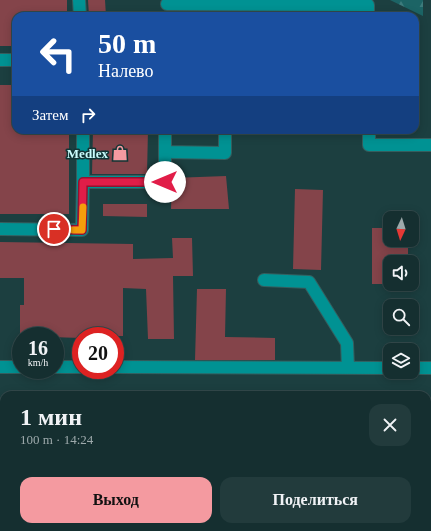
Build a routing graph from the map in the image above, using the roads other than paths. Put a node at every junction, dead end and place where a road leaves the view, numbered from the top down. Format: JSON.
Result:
{"nodes":[{"id":1,"x":80,"y":0,"type":"edge"},
{"id":2,"x":167,"y":7,"type":"edge"},
{"id":3,"x":80,"y":12,"type":"edge"},
{"id":4,"x":368,"y":12,"type":"edge"},
{"id":5,"x":0,"y":60,"type":"edge"},
{"id":6,"x":12,"y":60,"type":"edge"},
{"id":7,"x":83,"y":134,"type":"edge"},
{"id":8,"x":165,"y":134,"type":"edge"},
{"id":9,"x":225,"y":134,"type":"edge"},
{"id":10,"x":369,"y":134,"type":"edge"},
{"id":11,"x":431,"y":145,"type":"edge"},
{"id":12,"x":165,"y":152,"type":"junction"},
{"id":13,"x":83,"y":182,"type":"junction"},
{"id":14,"x":0,"y":229,"type":"edge"},
{"id":15,"x":264,"y":280,"type":"dead end"},
{"id":16,"x":0,"y":367,"type":"edge"},
{"id":17,"x":12,"y":367,"type":"edge"},
{"id":18,"x":124,"y":367,"type":"edge"},
{"id":19,"x":348,"y":368,"type":"junction"},
{"id":20,"x":383,"y":368,"type":"edge"},
{"id":21,"x":419,"y":368,"type":"edge"},
{"id":22,"x":431,"y":368,"type":"edge"}],
"edges":[{"from":1,"to":3,"type":"lane"},
{"from":2,"to":4,"type":"lane"},
{"from":5,"to":6,"type":"lane"},
{"from":7,"to":13,"type":"lane"},
{"from":8,"to":12,"type":"lane"},
{"from":9,"to":12,"type":"lane"},
{"from":10,"to":11,"type":"lane"},
{"from":12,"to":13,"type":"lane"},
{"from":13,"to":14,"type":"lane"},
{"from":15,"to":19,"type":"lane"},
{"from":16,"to":17,"type":"lane"},
{"from":18,"to":19,"type":"lane"},
{"from":19,"to":20,"type":"lane"},
{"from":21,"to":22,"type":"lane"}]}
